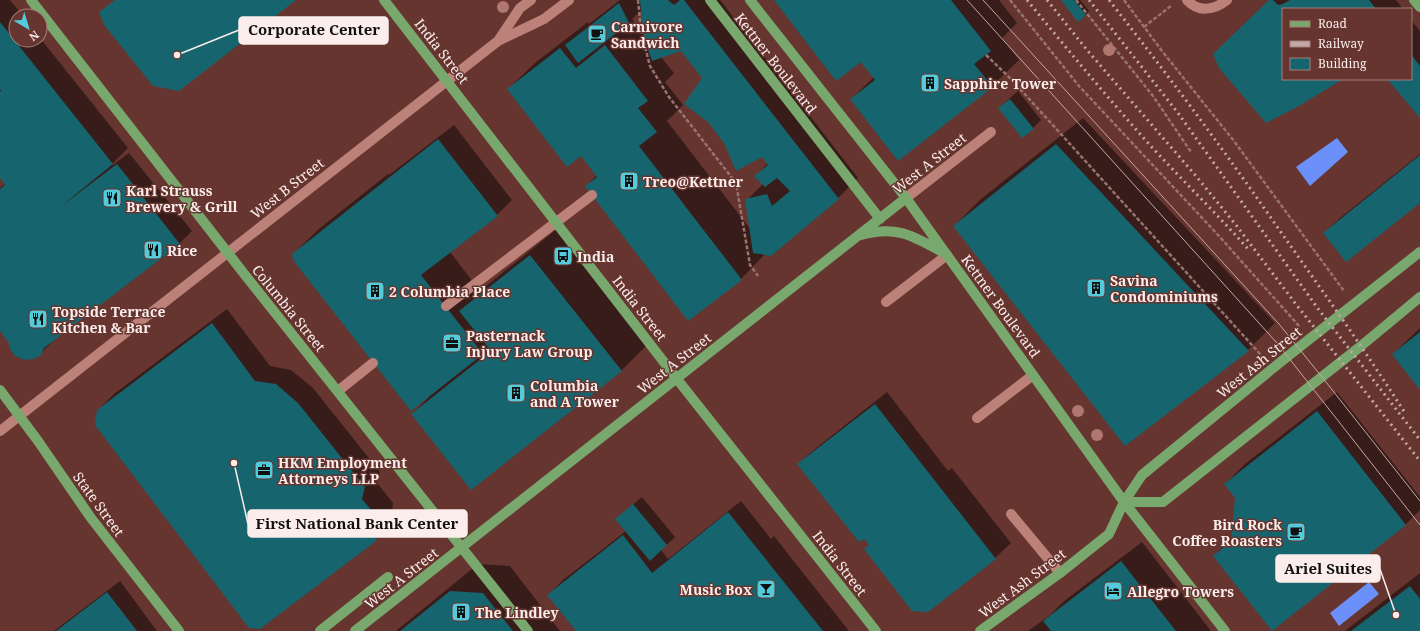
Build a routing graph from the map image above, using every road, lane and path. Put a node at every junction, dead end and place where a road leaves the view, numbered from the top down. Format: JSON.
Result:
{"nodes":[{"id":1,"x":31,"y":0,"type":"edge"},
{"id":2,"x":384,"y":0,"type":"edge"},
{"id":3,"x":531,"y":0,"type":"edge"},
{"id":4,"x":569,"y":0,"type":"edge"},
{"id":5,"x":638,"y":0,"type":"edge"},
{"id":6,"x":710,"y":0,"type":"edge"},
{"id":7,"x":750,"y":0,"type":"edge"},
{"id":8,"x":1010,"y":0,"type":"edge"},
{"id":9,"x":1076,"y":0,"type":"edge"},
{"id":10,"x":1124,"y":0,"type":"edge"},
{"id":11,"x":1187,"y":0,"type":"edge"},
{"id":12,"x":1227,"y":0,"type":"edge"},
{"id":13,"x":1414,"y":0,"type":"edge"},
{"id":14,"x":1174,"y":3,"type":"dead end"},
{"id":15,"x":1420,"y":8,"type":"edge"},
{"id":16,"x":1144,"y":27,"type":"junction"},
{"id":17,"x":498,"y":41,"type":"junction"},
{"id":18,"x":986,"y":54,"type":"dead end"},
{"id":19,"x":447,"y":80,"type":"junction"},
{"id":20,"x":991,"y":132,"type":"dead end"},
{"id":21,"x":1191,"y":152,"type":"dead end"},
{"id":22,"x":592,"y":195,"type":"dead end"},
{"id":23,"x":906,"y":198,"type":"junction"},
{"id":24,"x":880,"y":219,"type":"junction"},
{"id":25,"x":556,"y":222,"type":"junction"},
{"id":26,"x":857,"y":236,"type":"junction"},
{"id":27,"x":1420,"y":252,"type":"edge"},
{"id":28,"x":228,"y":253,"type":"junction"},
{"id":29,"x":947,"y":255,"type":"junction"},
{"id":30,"x":758,"y":276,"type":"dead end"},
{"id":31,"x":1344,"y":291,"type":"dead end"},
{"id":32,"x":1420,"y":297,"type":"edge"},
{"id":33,"x":886,"y":302,"type":"dead end"},
{"id":34,"x":446,"y":306,"type":"dead end"},
{"id":35,"x":1299,"y":326,"type":"dead end"},
{"id":36,"x":1261,"y":355,"type":"dead end"},
{"id":37,"x":373,"y":363,"type":"dead end"},
{"id":38,"x":1033,"y":375,"type":"junction"},
{"id":39,"x":677,"y":379,"type":"junction"},
{"id":40,"x":0,"y":390,"type":"edge"},
{"id":41,"x":338,"y":391,"type":"junction"},
{"id":42,"x":19,"y":416,"type":"junction"},
{"id":43,"x":977,"y":418,"type":"dead end"},
{"id":44,"x":0,"y":431,"type":"edge"},
{"id":45,"x":1124,"y":502,"type":"junction"},
{"id":46,"x":1011,"y":514,"type":"dead end"},
{"id":47,"x":461,"y":548,"type":"junction"},
{"id":48,"x":1060,"y":573,"type":"junction"},
{"id":49,"x":388,"y":577,"type":"dead end"},
{"id":50,"x":179,"y":631,"type":"edge"},
{"id":51,"x":320,"y":631,"type":"edge"},
{"id":52,"x":355,"y":631,"type":"edge"},
{"id":53,"x":528,"y":631,"type":"edge"},
{"id":54,"x":876,"y":631,"type":"edge"},
{"id":55,"x":980,"y":631,"type":"edge"},
{"id":56,"x":1225,"y":631,"type":"edge"}],
"edges":[{"from":1,"to":28,"type":"main road","name":"Columbia Street"},
{"from":2,"to":19,"type":"main road","name":"India Street"},
{"from":3,"to":17,"type":"street","name":"West B Street"},
{"from":4,"to":17,"type":"street","name":"West B Street"},
{"from":5,"to":30,"type":"path"},
{"from":6,"to":24,"type":"main road","name":"Kettner Boulevard"},
{"from":7,"to":23,"type":"main road","name":"Kettner Boulevard"},
{"from":8,"to":35,"type":"path"},
{"from":9,"to":21,"type":"path"},
{"from":10,"to":16,"type":"path"},
{"from":11,"to":12,"type":"street"},
{"from":13,"to":15,"type":"main road"},
{"from":14,"to":16,"type":"path"},
{"from":16,"to":31,"type":"path"},
{"from":17,"to":19,"type":"street","name":"West B Street"},
{"from":18,"to":36,"type":"path"},
{"from":19,"to":25,"type":"main road","name":"India Street"},
{"from":19,"to":28,"type":"street","name":"West B Street"},
{"from":20,"to":23,"type":"street","name":"West A Street"},
{"from":22,"to":25,"type":"street"},
{"from":23,"to":24,"type":"main road","name":"West A Street"},
{"from":23,"to":29,"type":"main road","name":"Kettner Boulevard"},
{"from":24,"to":26,"type":"main road","name":"West A Street"},
{"from":25,"to":34,"type":"street"},
{"from":25,"to":39,"type":"main road","name":"India Street"},
{"from":26,"to":29,"type":"main road"},
{"from":26,"to":39,"type":"main road","name":"West A Street"},
{"from":27,"to":45,"type":"main road","name":"West Ash Street"},
{"from":28,"to":41,"type":"main road","name":"Columbia Street"},
{"from":28,"to":42,"type":"street","name":"West B Street"},
{"from":29,"to":33,"type":"street"},
{"from":29,"to":38,"type":"main road","name":"Kettner Boulevard"},
{"from":32,"to":45,"type":"main road"},
{"from":37,"to":41,"type":"street"},
{"from":38,"to":43,"type":"street"},
{"from":38,"to":45,"type":"main road","name":"Kettner Boulevard"},
{"from":39,"to":47,"type":"main road","name":"West A Street"},
{"from":39,"to":54,"type":"main road","name":"India Street"},
{"from":40,"to":42,"type":"main road","name":"State Street"},
{"from":41,"to":47,"type":"main road","name":"Columbia Street"},
{"from":42,"to":44,"type":"street","name":"West B Street"},
{"from":42,"to":50,"type":"main road","name":"State Street"},
{"from":45,"to":48,"type":"main road","name":"West Ash Street"},
{"from":45,"to":56,"type":"main road","name":"Kettner Boulevard"},
{"from":46,"to":48,"type":"street"},
{"from":47,"to":52,"type":"main road","name":"West A Street"},
{"from":47,"to":53,"type":"main road","name":"Columbia Street"},
{"from":48,"to":55,"type":"main road","name":"West Ash Street"},
{"from":49,"to":51,"type":"main road"}]}
